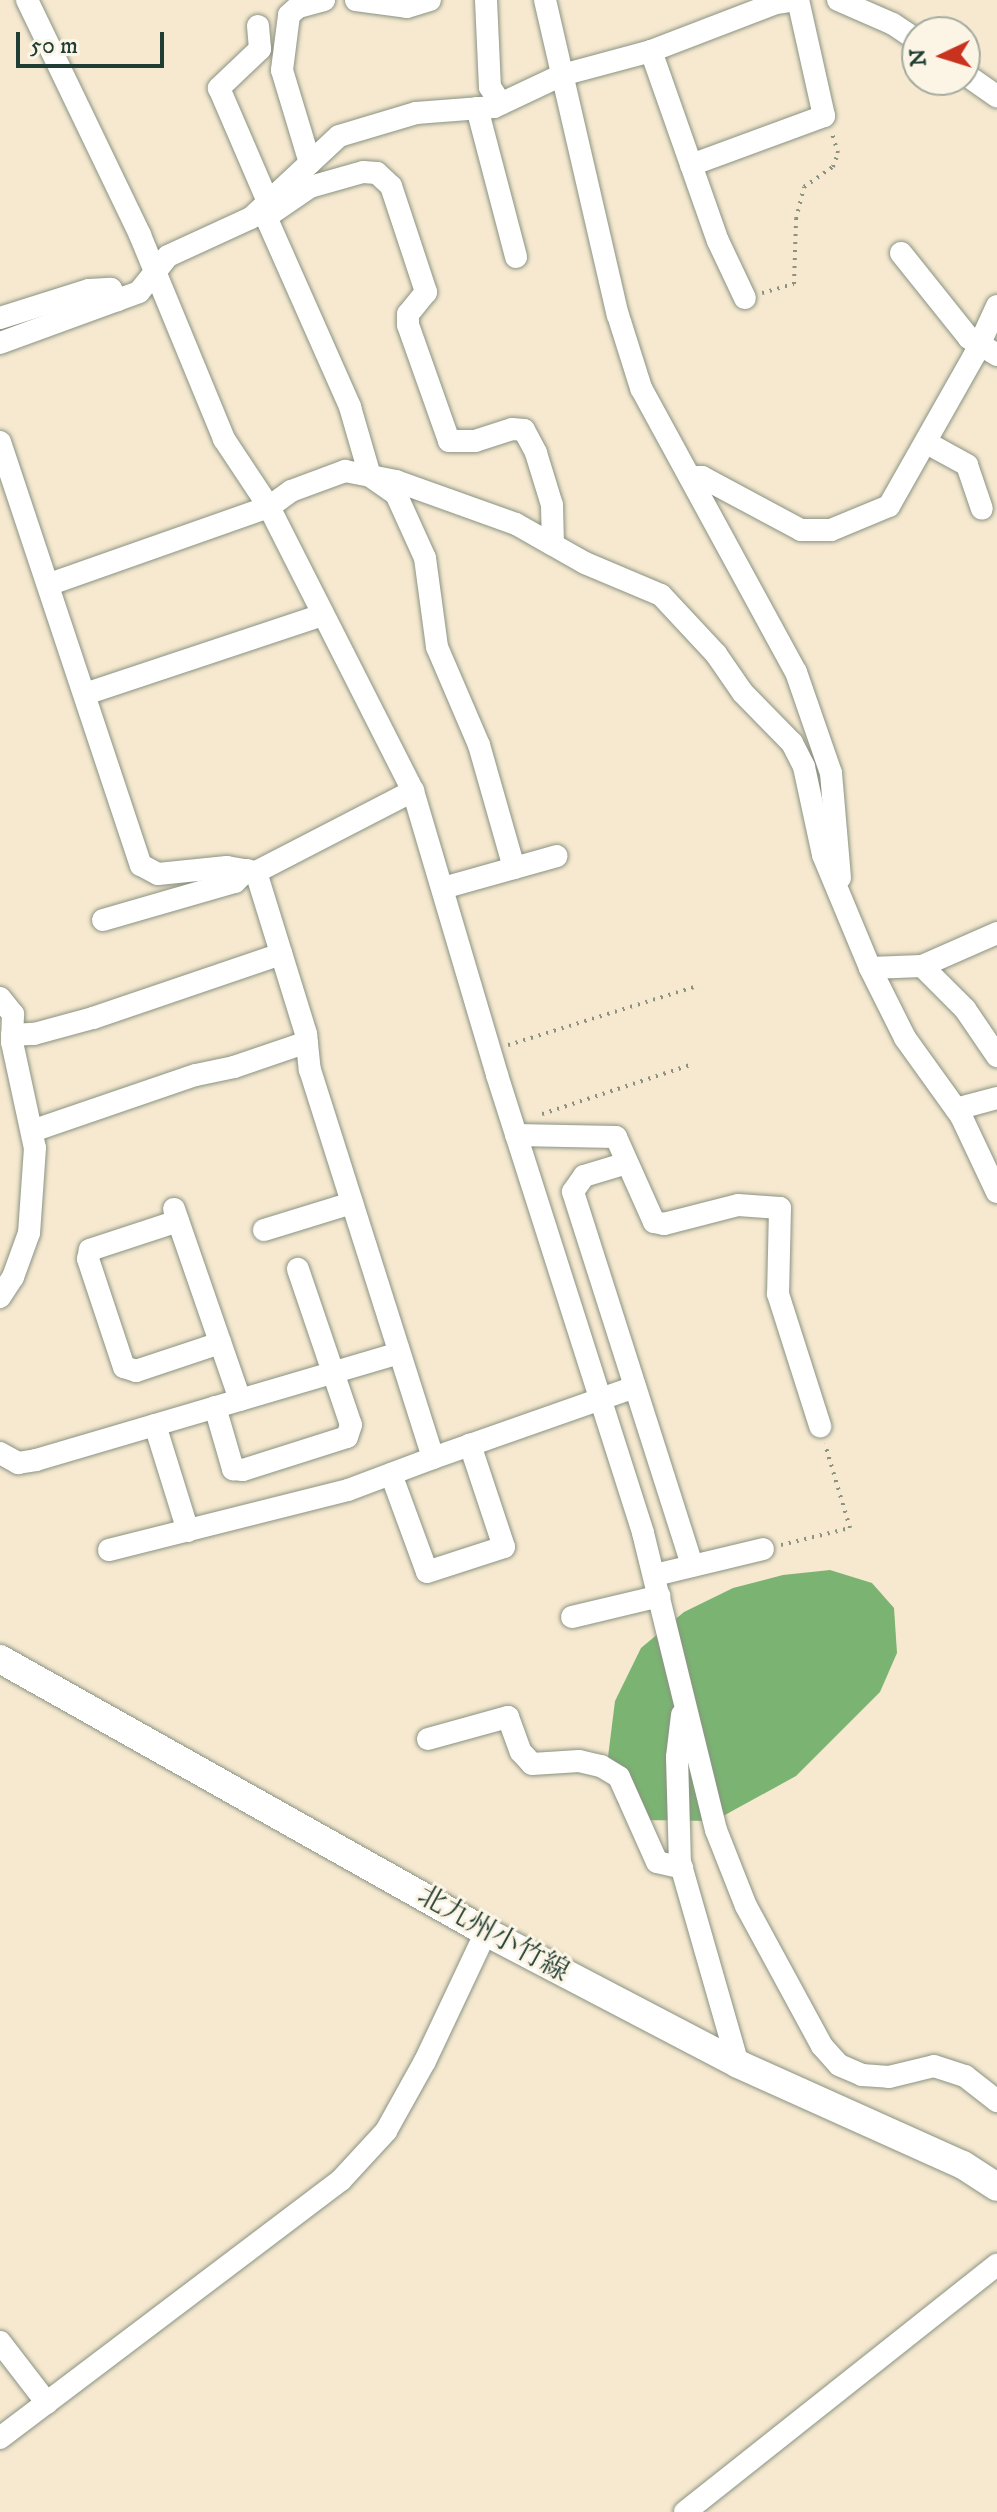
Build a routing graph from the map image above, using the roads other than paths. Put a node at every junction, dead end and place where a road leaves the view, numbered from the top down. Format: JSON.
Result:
{"nodes":[{"id":1,"x":27,"y":0,"type":"edge"},
{"id":2,"x":324,"y":0,"type":"edge"},
{"id":3,"x":356,"y":0,"type":"edge"},
{"id":4,"x":430,"y":0,"type":"edge"},
{"id":5,"x":486,"y":0,"type":"edge"},
{"id":6,"x":545,"y":0,"type":"edge"},
{"id":7,"x":798,"y":0,"type":"edge"},
{"id":8,"x":841,"y":0,"type":"edge"},
{"id":9,"x":286,"y":7,"type":"edge"},
{"id":10,"x":258,"y":26,"type":"dead end"},
{"id":11,"x":901,"y":29,"type":"edge"},
{"id":12,"x":651,"y":51,"type":"junction"},
{"id":13,"x":562,"y":75,"type":"junction"},
{"id":14,"x":501,"y":104,"type":"junction"},
{"id":15,"x":477,"y":108,"type":"junction"},
{"id":16,"x":310,"y":163,"type":"junction"},
{"id":17,"x":691,"y":165,"type":"junction"},
{"id":18,"x":265,"y":209,"type":"junction"},
{"id":19,"x":901,"y":253,"type":"dead end"},
{"id":20,"x":516,"y":257,"type":"dead end"},
{"id":21,"x":156,"y":274,"type":"junction"},
{"id":22,"x":745,"y":298,"type":"road end"},
{"id":23,"x":117,"y":300,"type":"junction"},
{"id":24,"x":997,"y":306,"type":"edge"},
{"id":25,"x":0,"y":318,"type":"edge"},
{"id":26,"x":0,"y":343,"type":"edge"},
{"id":27,"x":988,"y":351,"type":"edge"},
{"id":28,"x":0,"y":442,"type":"edge"},
{"id":29,"x":927,"y":443,"type":"junction"},
{"id":30,"x":370,"y":476,"type":"junction"},
{"id":31,"x":690,"y":477,"type":"junction"},
{"id":32,"x":269,"y":507,"type":"junction"},
{"id":33,"x":982,"y":509,"type":"dead end"},
{"id":34,"x":553,"y":545,"type":"junction"},
{"id":35,"x":50,"y":584,"type":"junction"},
{"id":36,"x":323,"y":615,"type":"junction"},
{"id":37,"x":85,"y":694,"type":"junction"},
{"id":38,"x":413,"y":791,"type":"junction"},
{"id":39,"x":557,"y":856,"type":"dead end"},
{"id":40,"x":514,"y":868,"type":"junction"},
{"id":41,"x":252,"y":871,"type":"junction"},
{"id":42,"x":443,"y":888,"type":"junction"},
{"id":43,"x":840,"y":895,"type":"junction"},
{"id":44,"x":103,"y":920,"type":"dead end"},
{"id":45,"x":997,"y":933,"type":"edge"},
{"id":46,"x":281,"y":954,"type":"junction"},
{"id":47,"x":922,"y":966,"type":"junction"},
{"id":48,"x":870,"y":968,"type":"junction"},
{"id":49,"x":0,"y":998,"type":"edge"},
{"id":50,"x":12,"y":1035,"type":"junction"},
{"id":51,"x":307,"y":1042,"type":"junction"},
{"id":52,"x":997,"y":1056,"type":"edge"},
{"id":53,"x":997,"y":1098,"type":"edge"},
{"id":54,"x":956,"y":1109,"type":"junction"},
{"id":55,"x":514,"y":1129,"type":"junction"},
{"id":56,"x":32,"y":1131,"type":"junction"},
{"id":57,"x":627,"y":1163,"type":"junction"},
{"id":58,"x":997,"y":1192,"type":"edge"},
{"id":59,"x":352,"y":1203,"type":"junction"},
{"id":60,"x":264,"y":1230,"type":"dead end"},
{"id":61,"x":298,"y":1269,"type":"dead end"},
{"id":62,"x":0,"y":1297,"type":"edge"},
{"id":63,"x":220,"y":1343,"type":"junction"},
{"id":64,"x":399,"y":1353,"type":"junction"},
{"id":65,"x":332,"y":1373,"type":"junction"},
{"id":66,"x":635,"y":1387,"type":"junction"},
{"id":67,"x":600,"y":1398,"type":"junction"},
{"id":68,"x":240,"y":1400,"type":"junction"},
{"id":69,"x":215,"y":1407,"type":"junction"},
{"id":70,"x":155,"y":1425,"type":"junction"},
{"id":71,"x":820,"y":1426,"type":"road end"},
{"id":72,"x":470,"y":1445,"type":"junction"},
{"id":73,"x":0,"y":1453,"type":"edge"},
{"id":74,"x":433,"y":1458,"type":"junction"},
{"id":75,"x":391,"y":1474,"type":"junction"},
{"id":76,"x":188,"y":1531,"type":"junction"},
{"id":77,"x":763,"y":1549,"type":"road end"},
{"id":78,"x":109,"y":1550,"type":"dead end"},
{"id":79,"x":692,"y":1566,"type":"junction"},
{"id":80,"x":658,"y":1586,"type":"junction"},
{"id":81,"x":572,"y":1617,"type":"dead end"},
{"id":82,"x":0,"y":1659,"type":"edge"},
{"id":83,"x":684,"y":1702,"type":"junction"},
{"id":84,"x":428,"y":1739,"type":"dead end"},
{"id":85,"x":682,"y":1868,"type":"junction"},
{"id":86,"x":486,"y":1932,"type":"junction"},
{"id":87,"x":738,"y":2064,"type":"junction"},
{"id":88,"x":997,"y":2101,"type":"edge"},
{"id":89,"x":997,"y":2187,"type":"edge"},
{"id":90,"x":997,"y":2265,"type":"edge"},
{"id":91,"x":0,"y":2342,"type":"edge"},
{"id":92,"x":47,"y":2403,"type":"junction"},
{"id":93,"x":0,"y":2438,"type":"edge"},
{"id":94,"x":685,"y":2512,"type":"edge"}],
"edges":[{"from":1,"to":21,"type":"street"},
{"from":2,"to":9,"type":"street"},
{"from":3,"to":4,"type":"street"},
{"from":5,"to":14,"type":"street"},
{"from":6,"to":13,"type":"street"},
{"from":7,"to":12,"type":"street"},
{"from":7,"to":17,"type":"street"},
{"from":8,"to":11,"type":"street"},
{"from":9,"to":16,"type":"street"},
{"from":10,"to":18,"type":"street"},
{"from":12,"to":13,"type":"street"},
{"from":12,"to":17,"type":"street"},
{"from":13,"to":14,"type":"street"},
{"from":13,"to":31,"type":"street"},
{"from":14,"to":15,"type":"street"},
{"from":15,"to":16,"type":"street"},
{"from":15,"to":20,"type":"street"},
{"from":16,"to":18,"type":"street"},
{"from":17,"to":22,"type":"street"},
{"from":18,"to":21,"type":"street"},
{"from":18,"to":30,"type":"street"},
{"from":18,"to":34,"type":"street"},
{"from":19,"to":27,"type":"street"},
{"from":21,"to":23,"type":"street"},
{"from":21,"to":32,"type":"street"},
{"from":23,"to":25,"type":"street"},
{"from":23,"to":26,"type":"street"},
{"from":24,"to":27,"type":"street"},
{"from":27,"to":29,"type":"street"},
{"from":28,"to":35,"type":"street"},
{"from":29,"to":31,"type":"street"},
{"from":29,"to":33,"type":"street"},
{"from":30,"to":32,"type":"street"},
{"from":30,"to":34,"type":"street"},
{"from":30,"to":40,"type":"street"},
{"from":31,"to":43,"type":"street"},
{"from":32,"to":35,"type":"street"},
{"from":32,"to":36,"type":"street"},
{"from":34,"to":43,"type":"street"},
{"from":35,"to":37,"type":"street"},
{"from":36,"to":37,"type":"street"},
{"from":36,"to":38,"type":"street"},
{"from":37,"to":41,"type":"street"},
{"from":38,"to":41,"type":"street"},
{"from":38,"to":42,"type":"street"},
{"from":39,"to":40,"type":"street"},
{"from":40,"to":42,"type":"street"},
{"from":41,"to":44,"type":"street"},
{"from":41,"to":46,"type":"street"},
{"from":42,"to":55,"type":"street"},
{"from":43,"to":48,"type":"street"},
{"from":45,"to":47,"type":"street"},
{"from":46,"to":50,"type":"street"},
{"from":46,"to":51,"type":"street"},
{"from":47,"to":48,"type":"street"},
{"from":47,"to":52,"type":"street"},
{"from":48,"to":54,"type":"street"},
{"from":49,"to":50,"type":"street"},
{"from":50,"to":56,"type":"street"},
{"from":51,"to":56,"type":"street"},
{"from":51,"to":59,"type":"street"},
{"from":53,"to":54,"type":"street"},
{"from":54,"to":58,"type":"street"},
{"from":55,"to":57,"type":"street"},
{"from":55,"to":67,"type":"street"},
{"from":56,"to":62,"type":"street"},
{"from":57,"to":66,"type":"street"},
{"from":57,"to":71,"type":"street"},
{"from":59,"to":60,"type":"street"},
{"from":59,"to":64,"type":"street"},
{"from":61,"to":65,"type":"street"},
{"from":63,"to":63,"type":"street"},
{"from":63,"to":68,"type":"street"},
{"from":64,"to":65,"type":"street"},
{"from":64,"to":74,"type":"street"},
{"from":65,"to":68,"type":"street"},
{"from":65,"to":69,"type":"street"},
{"from":66,"to":67,"type":"street"},
{"from":66,"to":79,"type":"street"},
{"from":67,"to":72,"type":"street"},
{"from":67,"to":80,"type":"street"},
{"from":68,"to":69,"type":"street"},
{"from":69,"to":70,"type":"street"},
{"from":70,"to":73,"type":"street"},
{"from":70,"to":76,"type":"street"},
{"from":72,"to":74,"type":"street"},
{"from":72,"to":75,"type":"street"},
{"from":74,"to":75,"type":"street"},
{"from":75,"to":76,"type":"street"},
{"from":76,"to":78,"type":"street"},
{"from":77,"to":79,"type":"street"},
{"from":79,"to":80,"type":"street"},
{"from":80,"to":81,"type":"street"},
{"from":80,"to":83,"type":"street"},
{"from":82,"to":86,"type":"main road","name":"北九州小竹線"},
{"from":83,"to":85,"type":"street"},
{"from":83,"to":88,"type":"street"},
{"from":84,"to":85,"type":"street"},
{"from":85,"to":87,"type":"street"},
{"from":86,"to":87,"type":"main road","name":"北九州小竹線"},
{"from":86,"to":92,"type":"street"},
{"from":87,"to":89,"type":"main road","name":"北九州小竹線"},
{"from":90,"to":94,"type":"street"},
{"from":91,"to":92,"type":"street"},
{"from":92,"to":93,"type":"street"}]}
